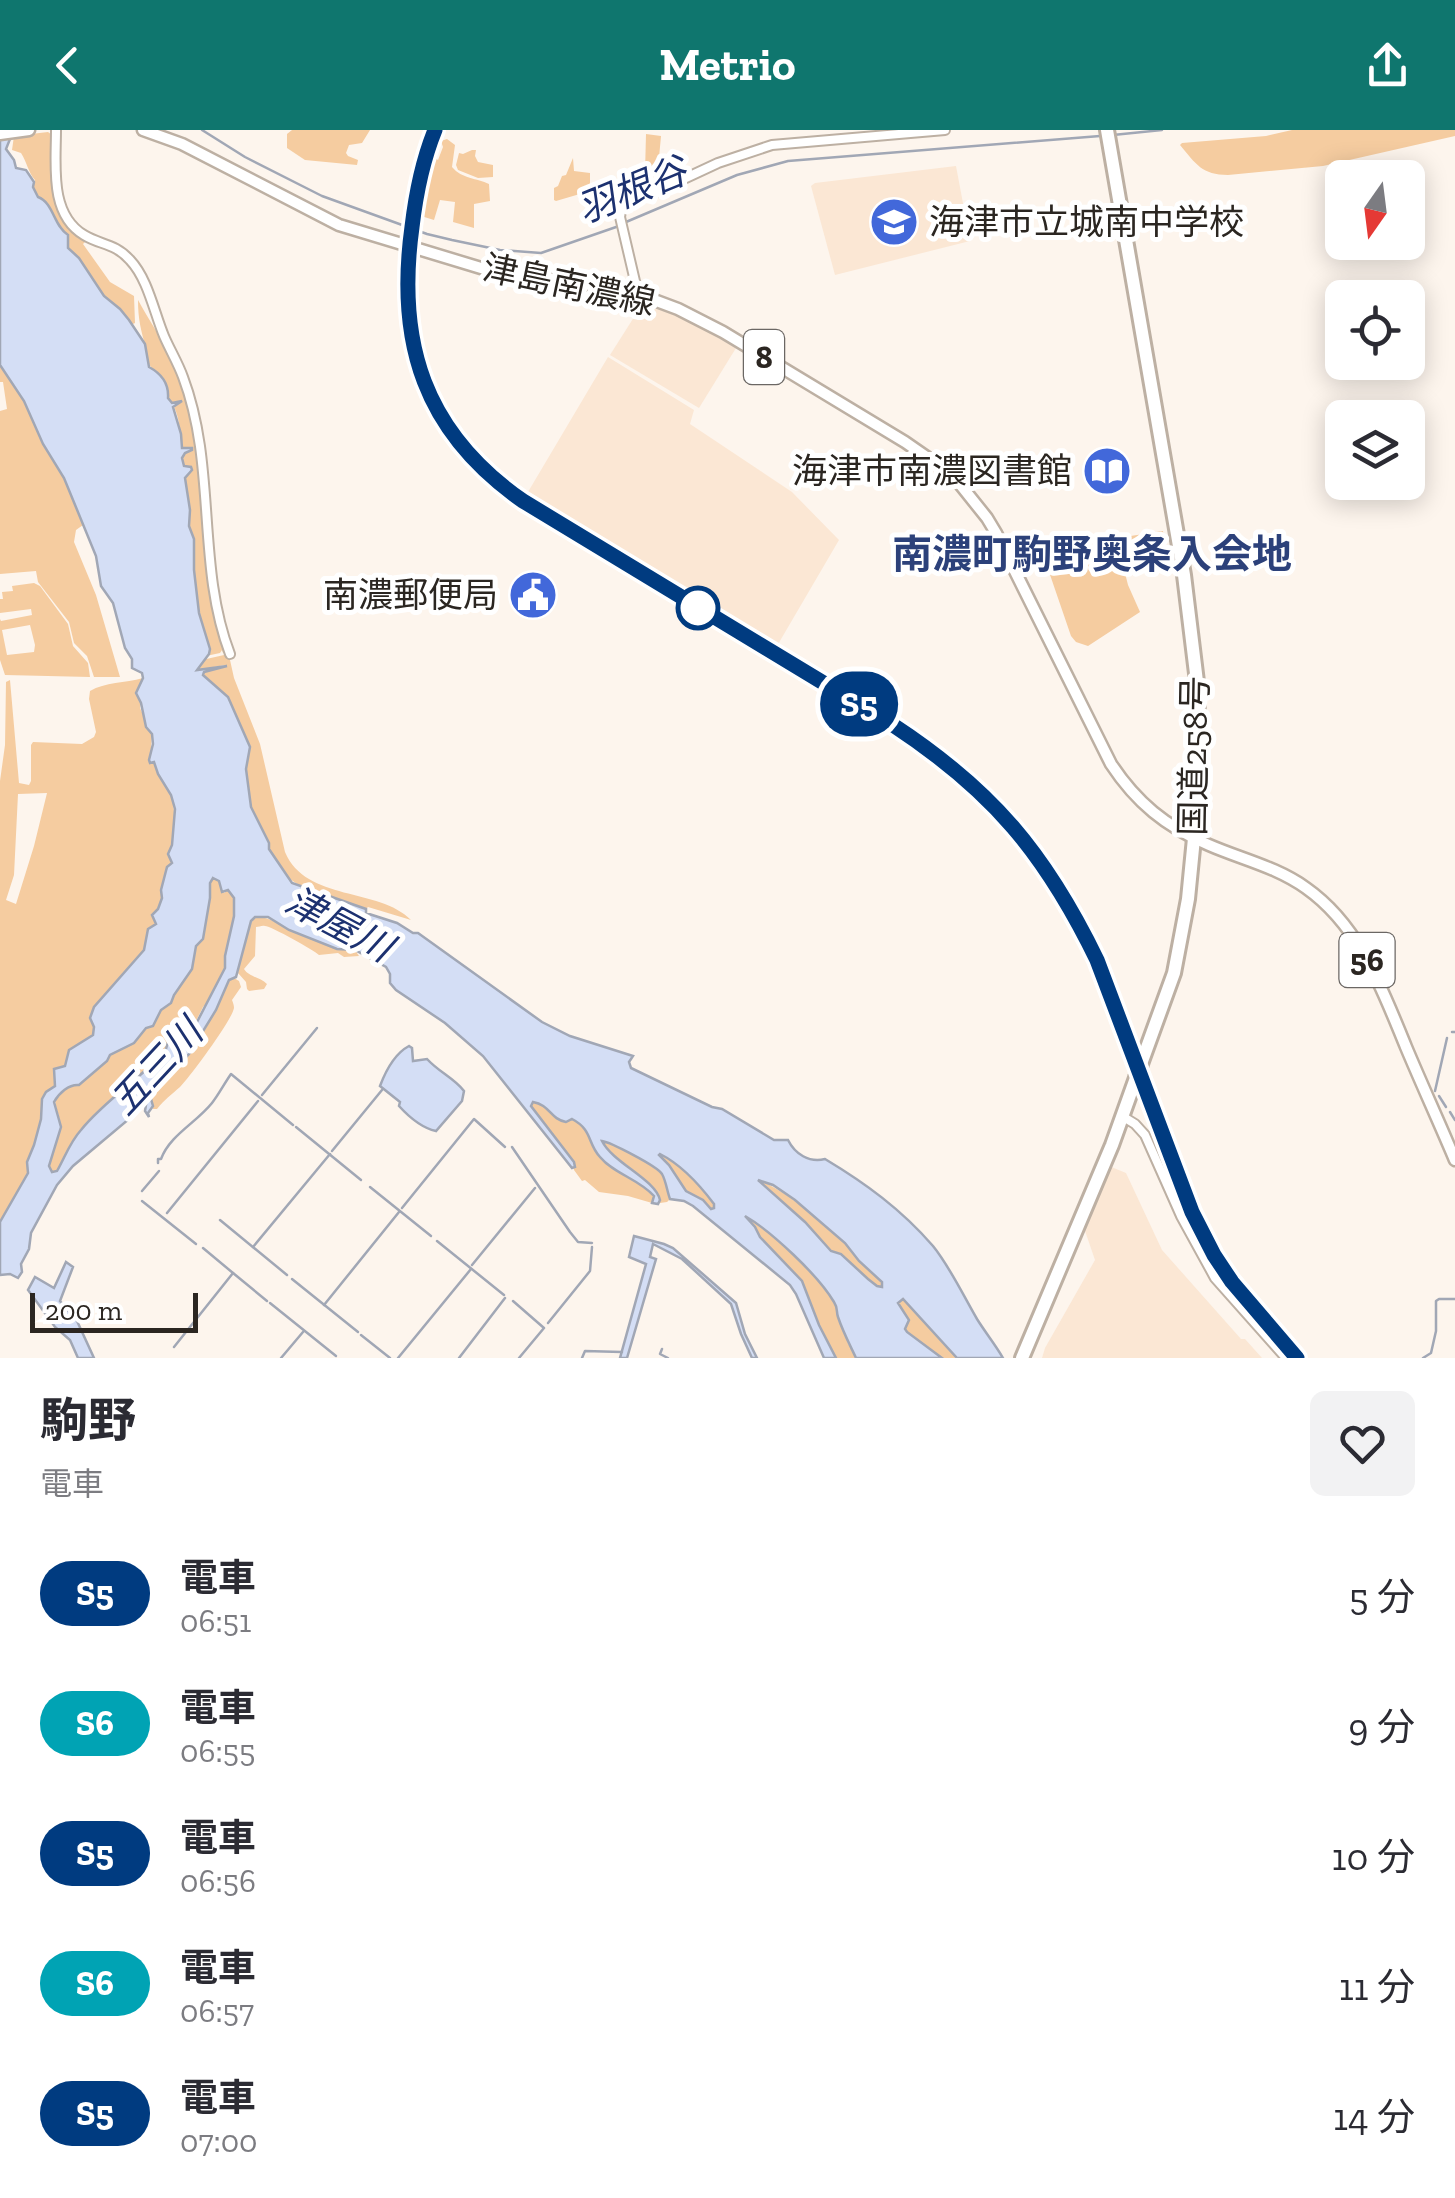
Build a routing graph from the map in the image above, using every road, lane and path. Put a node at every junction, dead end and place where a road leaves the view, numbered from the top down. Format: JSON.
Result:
{"nodes":[{"id":1,"x":29,"y":130,"type":"edge"},
{"id":2,"x":56,"y":130,"type":"edge"},
{"id":3,"x":143,"y":130,"type":"edge"},
{"id":4,"x":946,"y":130,"type":"edge"},
{"id":5,"x":1107,"y":130,"type":"edge"},
{"id":6,"x":0,"y":134,"type":"edge"},
{"id":7,"x":638,"y":294,"type":"junction"},
{"id":8,"x":230,"y":654,"type":"dead end"},
{"id":9,"x":1194,"y":839,"type":"junction"},
{"id":10,"x":1122,"y":1116,"type":"junction"},
{"id":11,"x":1455,"y":1160,"type":"edge"},
{"id":12,"x":1023,"y":1357,"type":"edge"},
{"id":13,"x":1286,"y":1358,"type":"edge"}],
"edges":[{"from":1,"to":6,"type":"main road"},
{"from":2,"to":8,"type":"street"},
{"from":3,"to":7,"type":"main road","name":"津島南濃線","number":"8"},
{"from":4,"to":7,"type":"street"},
{"from":5,"to":9,"type":"highway","name":"国道258号"},
{"from":7,"to":9,"type":"main road","name":"津島南濃線","number":"8"},
{"from":9,"to":10,"type":"highway","name":"国道258号","bridge":true},
{"from":9,"to":11,"type":"main road","number":"56"},
{"from":10,"to":12,"type":"highway","name":"国道258号"},
{"from":10,"to":13,"type":"street"}]}
